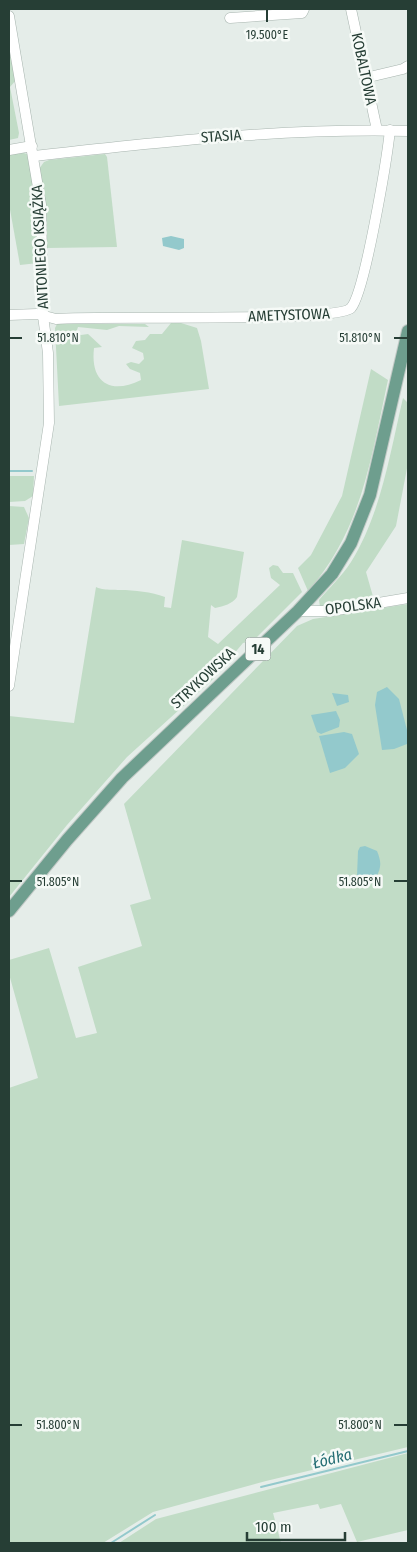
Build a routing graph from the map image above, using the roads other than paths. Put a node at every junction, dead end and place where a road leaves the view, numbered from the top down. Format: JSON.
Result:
{"nodes":[{"id":1,"x":304,"y":9,"type":"edge"},
{"id":2,"x":351,"y":9,"type":"edge"},
{"id":3,"x":9,"y":16,"type":"edge"},
{"id":4,"x":230,"y":18,"type":"dead end"},
{"id":5,"x":10,"y":36,"type":"edge"},
{"id":6,"x":408,"y":66,"type":"edge"},
{"id":7,"x":365,"y":78,"type":"junction"},
{"id":8,"x":377,"y":130,"type":"junction"},
{"id":9,"x":390,"y":130,"type":"junction"},
{"id":10,"x":408,"y":130,"type":"edge"},
{"id":11,"x":9,"y":150,"type":"edge"},
{"id":12,"x":33,"y":151,"type":"junction"},
{"id":13,"x":9,"y":315,"type":"edge"},
{"id":14,"x":43,"y":316,"type":"junction"},
{"id":15,"x":408,"y":330,"type":"edge"},
{"id":16,"x":408,"y":598,"type":"edge"},
{"id":17,"x":298,"y":611,"type":"junction"},
{"id":18,"x":9,"y":686,"type":"edge"},
{"id":19,"x":9,"y":911,"type":"edge"}],
"edges":[{"from":1,"to":4,"type":"street"},
{"from":2,"to":7,"type":"street","name":"KOBALTOWA"},
{"from":3,"to":5,"type":"street","name":"ANTONIEGO KSIĄŻKA"},
{"from":5,"to":12,"type":"street","name":"ANTONIEGO KSIĄŻKA"},
{"from":6,"to":7,"type":"street"},
{"from":7,"to":8,"type":"street","name":"KOBALTOWA"},
{"from":8,"to":9,"type":"street","name":"STASIA"},
{"from":8,"to":12,"type":"street","name":"STASIA"},
{"from":9,"to":10,"type":"street","name":"STASIA"},
{"from":9,"to":14,"type":"street","name":"AMETYSTOWA"},
{"from":11,"to":12,"type":"street","name":"STASIA"},
{"from":12,"to":14,"type":"street","name":"ANTONIEGO KSIĄŻKA"},
{"from":13,"to":14,"type":"street"},
{"from":14,"to":18,"type":"street","name":"ANTONIEGO KSIĄŻKA"},
{"from":15,"to":17,"type":"main road","name":"STRYKOWSKA","number":"14"},
{"from":16,"to":17,"type":"street","name":"OPOLSKA"},
{"from":17,"to":19,"type":"main road","name":"STRYKOWSKA","number":"14"}]}
